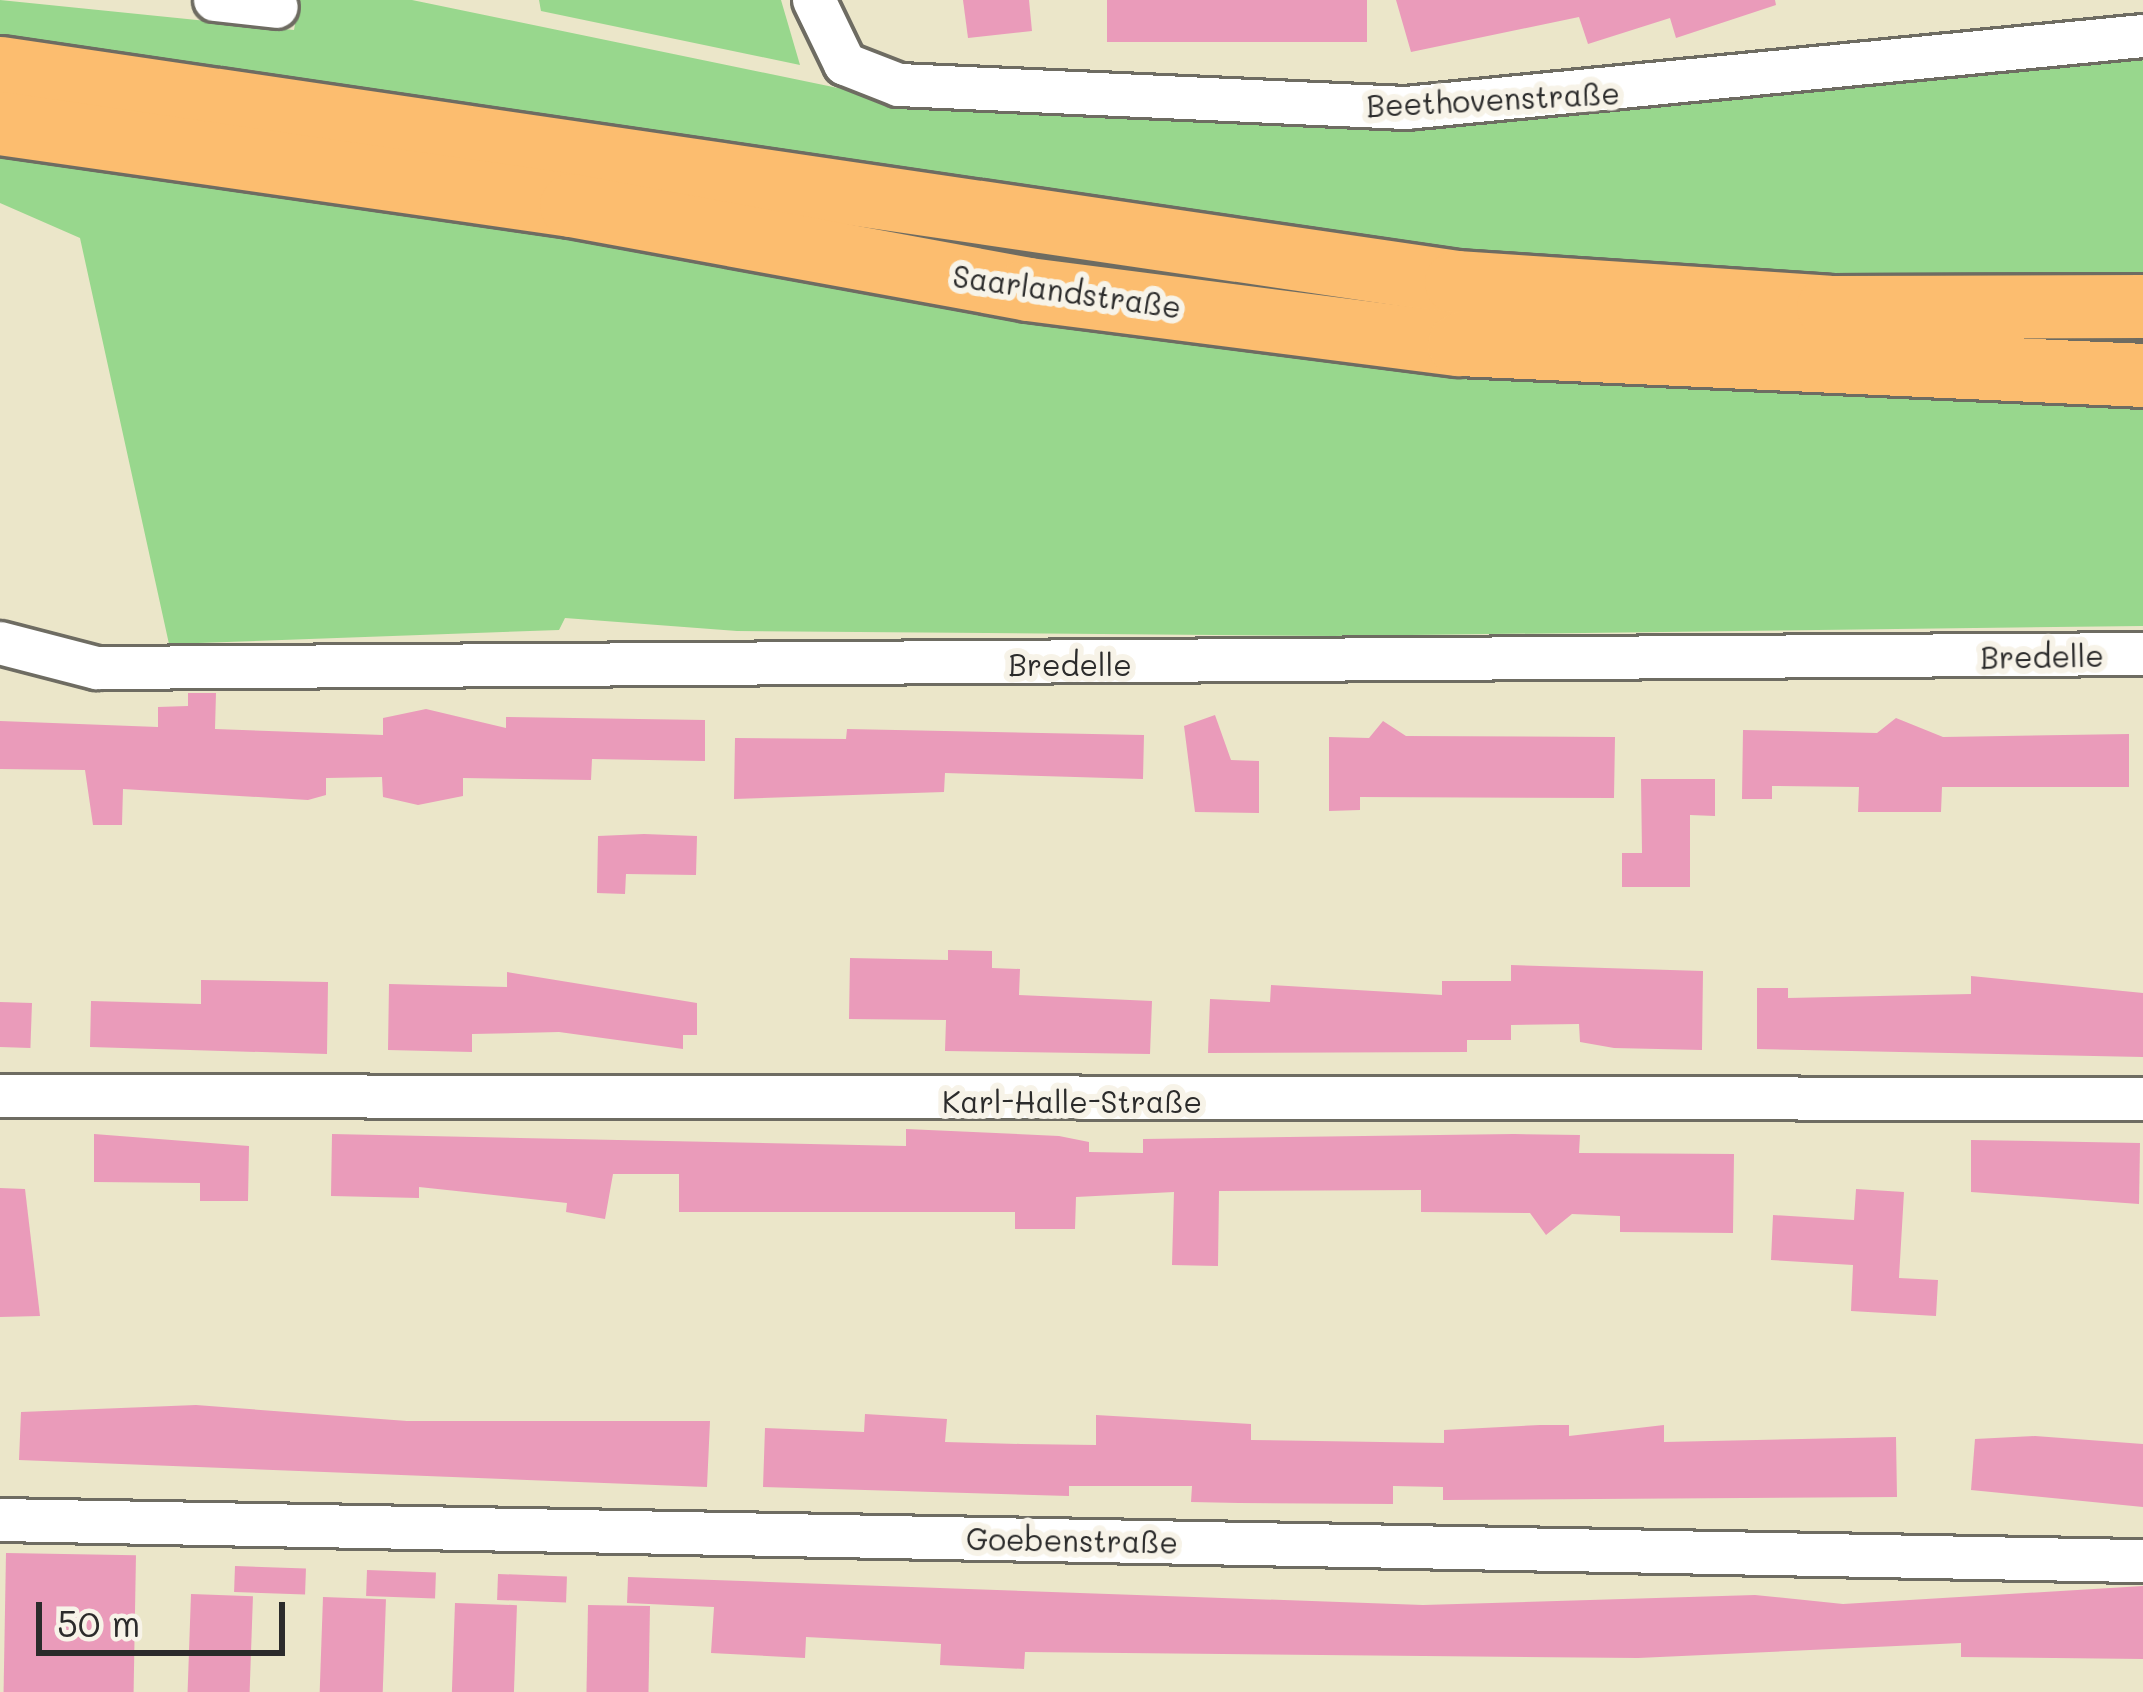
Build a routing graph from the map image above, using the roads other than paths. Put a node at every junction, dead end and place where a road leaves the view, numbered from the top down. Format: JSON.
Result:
{"nodes":[{"id":1,"x":215,"y":0,"type":"edge"},
{"id":2,"x":814,"y":0,"type":"edge"},
{"id":3,"x":277,"y":7,"type":"dead end"},
{"id":4,"x":2143,"y":36,"type":"edge"},
{"id":5,"x":0,"y":68,"type":"edge"},
{"id":6,"x":0,"y":123,"type":"edge"},
{"id":7,"x":2143,"y":306,"type":"edge"},
{"id":8,"x":2143,"y":375,"type":"edge"},
{"id":9,"x":0,"y":643,"type":"edge"},
{"id":10,"x":2143,"y":654,"type":"edge"},
{"id":11,"x":0,"y":1096,"type":"edge"},
{"id":12,"x":2143,"y":1099,"type":"edge"},
{"id":13,"x":0,"y":1520,"type":"edge"},
{"id":14,"x":2143,"y":1562,"type":"edge"}],
"edges":[{"from":1,"to":3,"type":"street"},
{"from":2,"to":4,"type":"street","name":"Beethovenstraße"},
{"from":5,"to":7,"type":"highway"},
{"from":6,"to":8,"type":"highway","name":"Saarlandstraße"},
{"from":9,"to":10,"type":"street","name":"Bredelle"},
{"from":11,"to":12,"type":"street","name":"Karl-Halle-Straße"},
{"from":13,"to":14,"type":"street","name":"Goebenstraße"}]}
